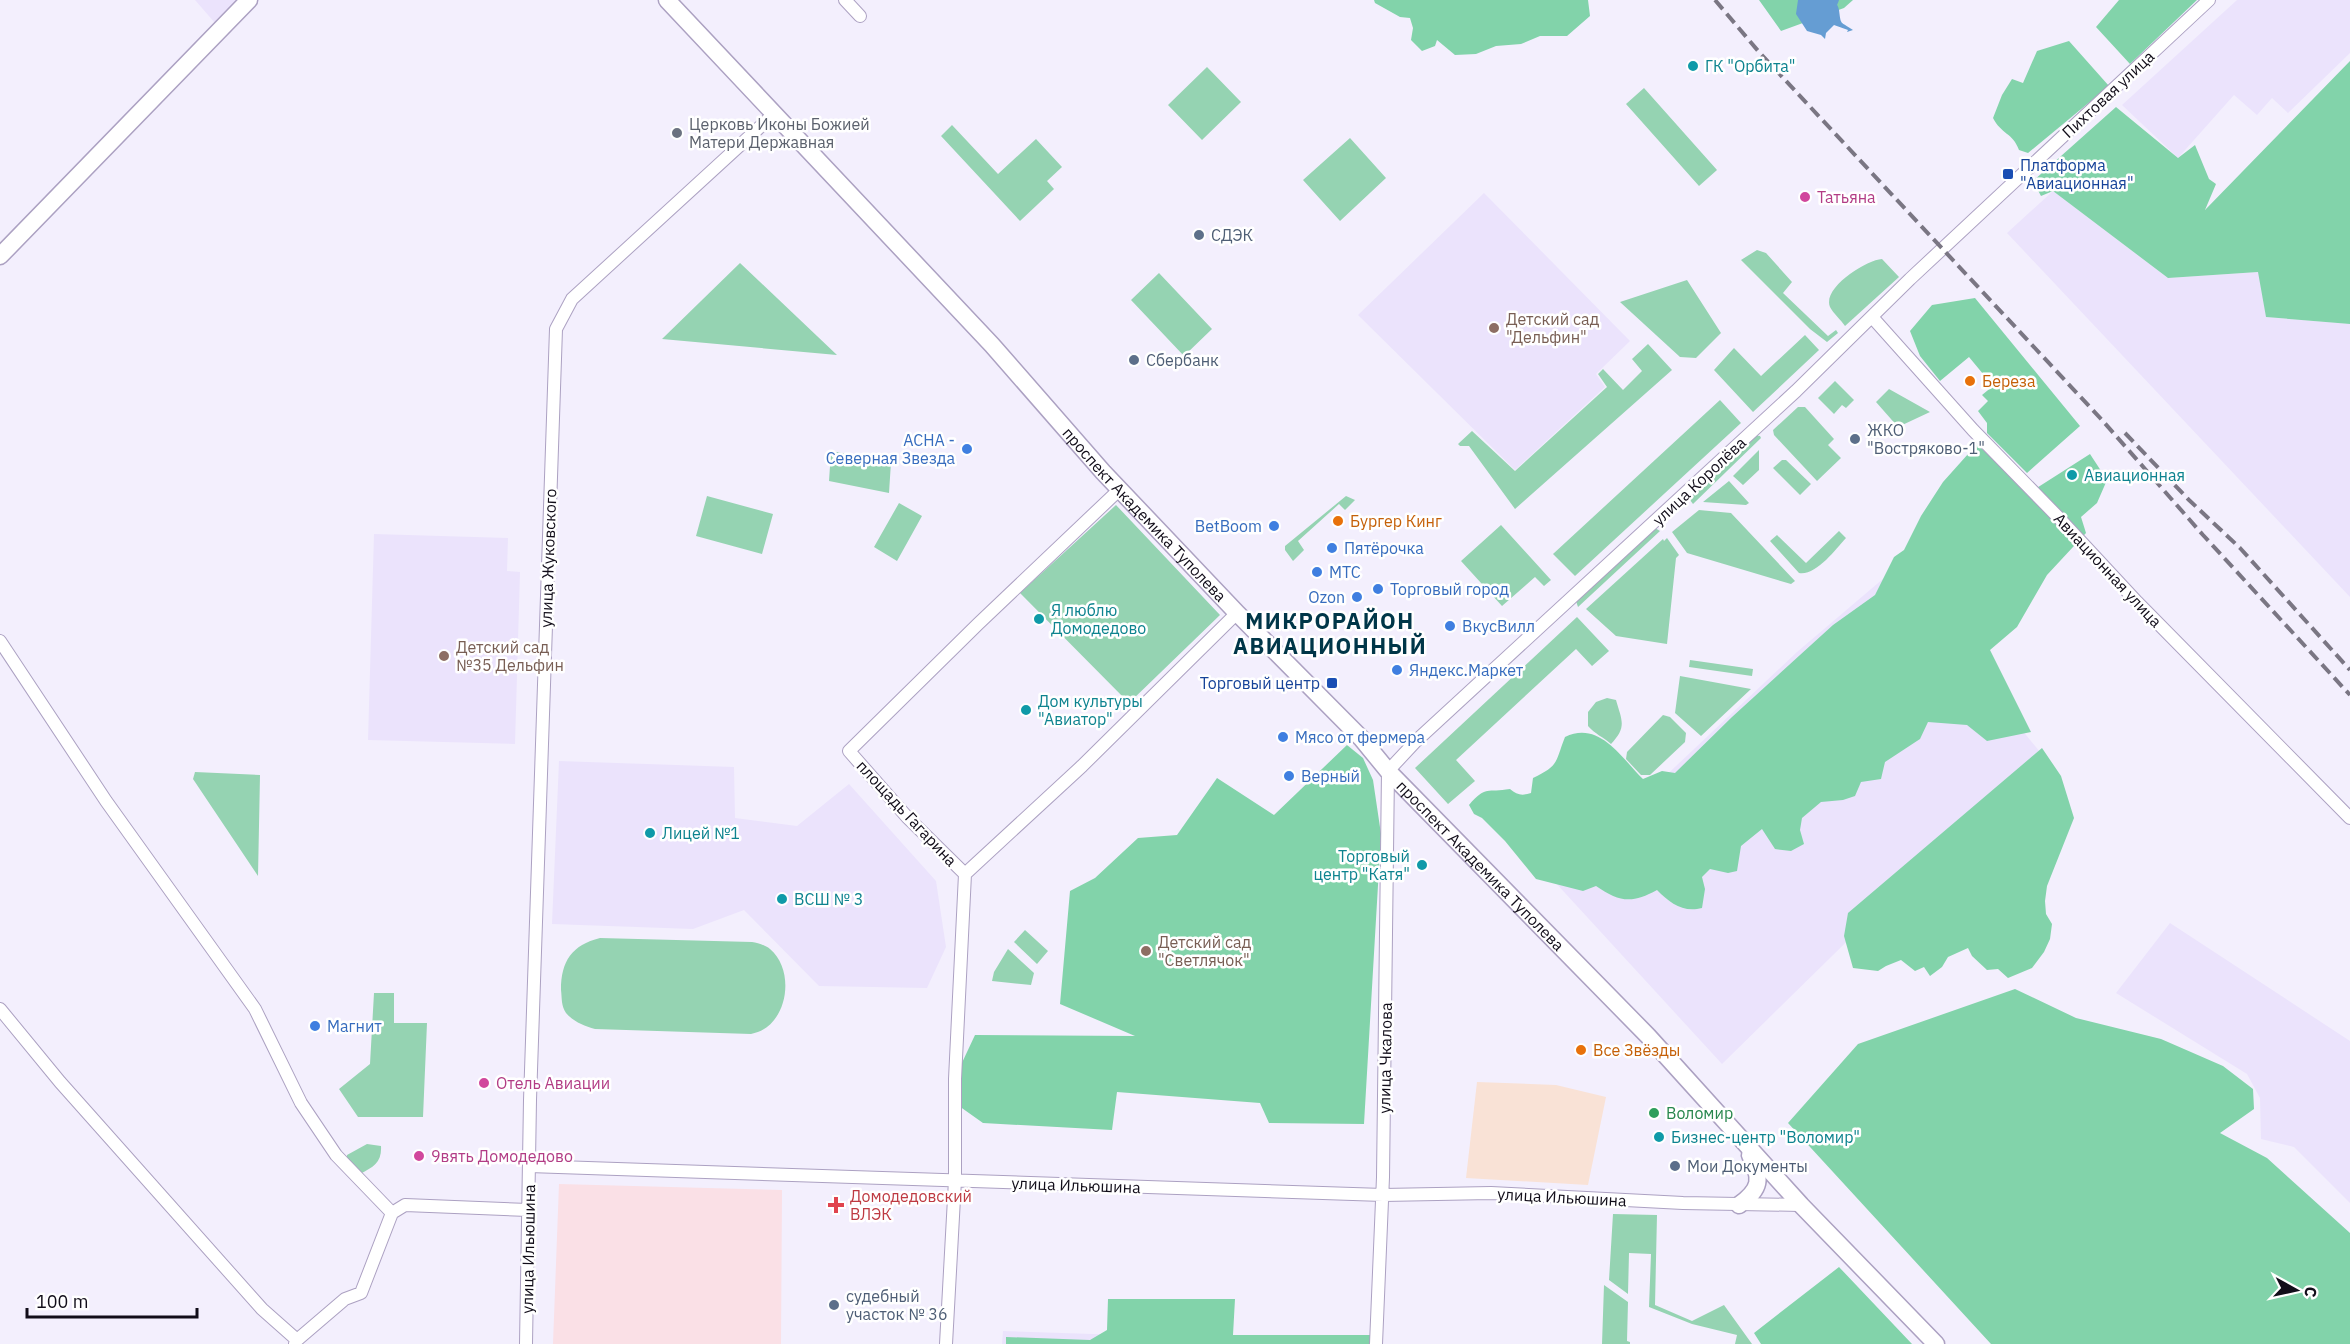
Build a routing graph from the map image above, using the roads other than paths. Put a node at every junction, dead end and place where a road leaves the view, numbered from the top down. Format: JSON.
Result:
{"nodes":[{"id":1,"x":249,"y":0,"type":"edge"},
{"id":2,"x":667,"y":0,"type":"edge"},
{"id":3,"x":845,"y":0,"type":"edge"},
{"id":4,"x":2210,"y":0,"type":"edge"},
{"id":5,"x":860,"y":16,"type":"dead end"},
{"id":6,"x":774,"y":114,"type":"junction"},
{"id":7,"x":2007,"y":188,"type":"joint"},
{"id":8,"x":0,"y":256,"type":"edge"},
{"id":9,"x":1872,"y":317,"type":"junction"},
{"id":10,"x":1120,"y":489,"type":"junction"},
{"id":11,"x":1237,"y":613,"type":"junction"},
{"id":12,"x":0,"y":641,"type":"edge"},
{"id":13,"x":1388,"y":771,"type":"junction"},
{"id":14,"x":2350,"y":818,"type":"edge"},
{"id":15,"x":965,"y":874,"type":"junction"},
{"id":16,"x":0,"y":1009,"type":"edge"},
{"id":17,"x":1745,"y":1146,"type":"junction"},
{"id":18,"x":529,"y":1166,"type":"junction"},
{"id":19,"x":955,"y":1180,"type":"junction"},
{"id":20,"x":1383,"y":1195,"type":"junction"},
{"id":21,"x":1739,"y":1205,"type":"junction"},
{"id":22,"x":1801,"y":1205,"type":"junction"},
{"id":23,"x":528,"y":1210,"type":"junction"},
{"id":24,"x":392,"y":1213,"type":"junction"},
{"id":25,"x":296,"y":1342,"type":"edge"},
{"id":26,"x":526,"y":1344,"type":"edge"},
{"id":27,"x":945,"y":1344,"type":"edge"},
{"id":28,"x":1376,"y":1344,"type":"edge"},
{"id":29,"x":1936,"y":1344,"type":"edge"}],
"edges":[{"from":1,"to":8,"type":"main road"},
{"from":2,"to":6,"type":"main road","name":"проспект Академика Туполева"},
{"from":3,"to":5,"type":"street"},
{"from":4,"to":7,"type":"street","name":"Пихтовая улица"},
{"from":6,"to":10,"type":"main road","name":"проспект Академика Туполева"},
{"from":6,"to":18,"type":"street","name":"улица Жуковского"},
{"from":7,"to":9,"type":"street","name":"улица Королёва"},
{"from":9,"to":13,"type":"street","name":"улица Королёва"},
{"from":9,"to":14,"type":"street","name":"Авиационная улица"},
{"from":10,"to":11,"type":"main road","name":"проспект Академика Туполева"},
{"from":10,"to":15,"type":"street","name":"площадь Гагарина"},
{"from":11,"to":13,"type":"main road","name":"проспект Академика Туполева"},
{"from":11,"to":15,"type":"street","name":"площадь Гагарина"},
{"from":12,"to":24,"type":"street"},
{"from":13,"to":17,"type":"main road","name":"проспект Академика Туполева"},
{"from":13,"to":20,"type":"street","name":"улица Чкалова"},
{"from":15,"to":19,"type":"street"},
{"from":16,"to":25,"type":"street"},
{"from":17,"to":21,"type":"main road"},
{"from":17,"to":22,"type":"main road","name":"проспект Академика Туполева"},
{"from":18,"to":19,"type":"street","name":"улица Ильюшина"},
{"from":18,"to":23,"type":"street","name":"улица Ильюшина"},
{"from":19,"to":20,"type":"street","name":"улица Ильюшина"},
{"from":19,"to":27,"type":"street"},
{"from":20,"to":21,"type":"street","name":"улица Ильюшина"},
{"from":20,"to":28,"type":"street","name":"улица Чкалова"},
{"from":21,"to":22,"type":"street","name":"улица Ильюшина"},
{"from":22,"to":29,"type":"main road","name":"проспект Академика Туполева"},
{"from":23,"to":24,"type":"street"},
{"from":23,"to":26,"type":"street","name":"улица Ильюшина"},
{"from":24,"to":25,"type":"street"}]}
